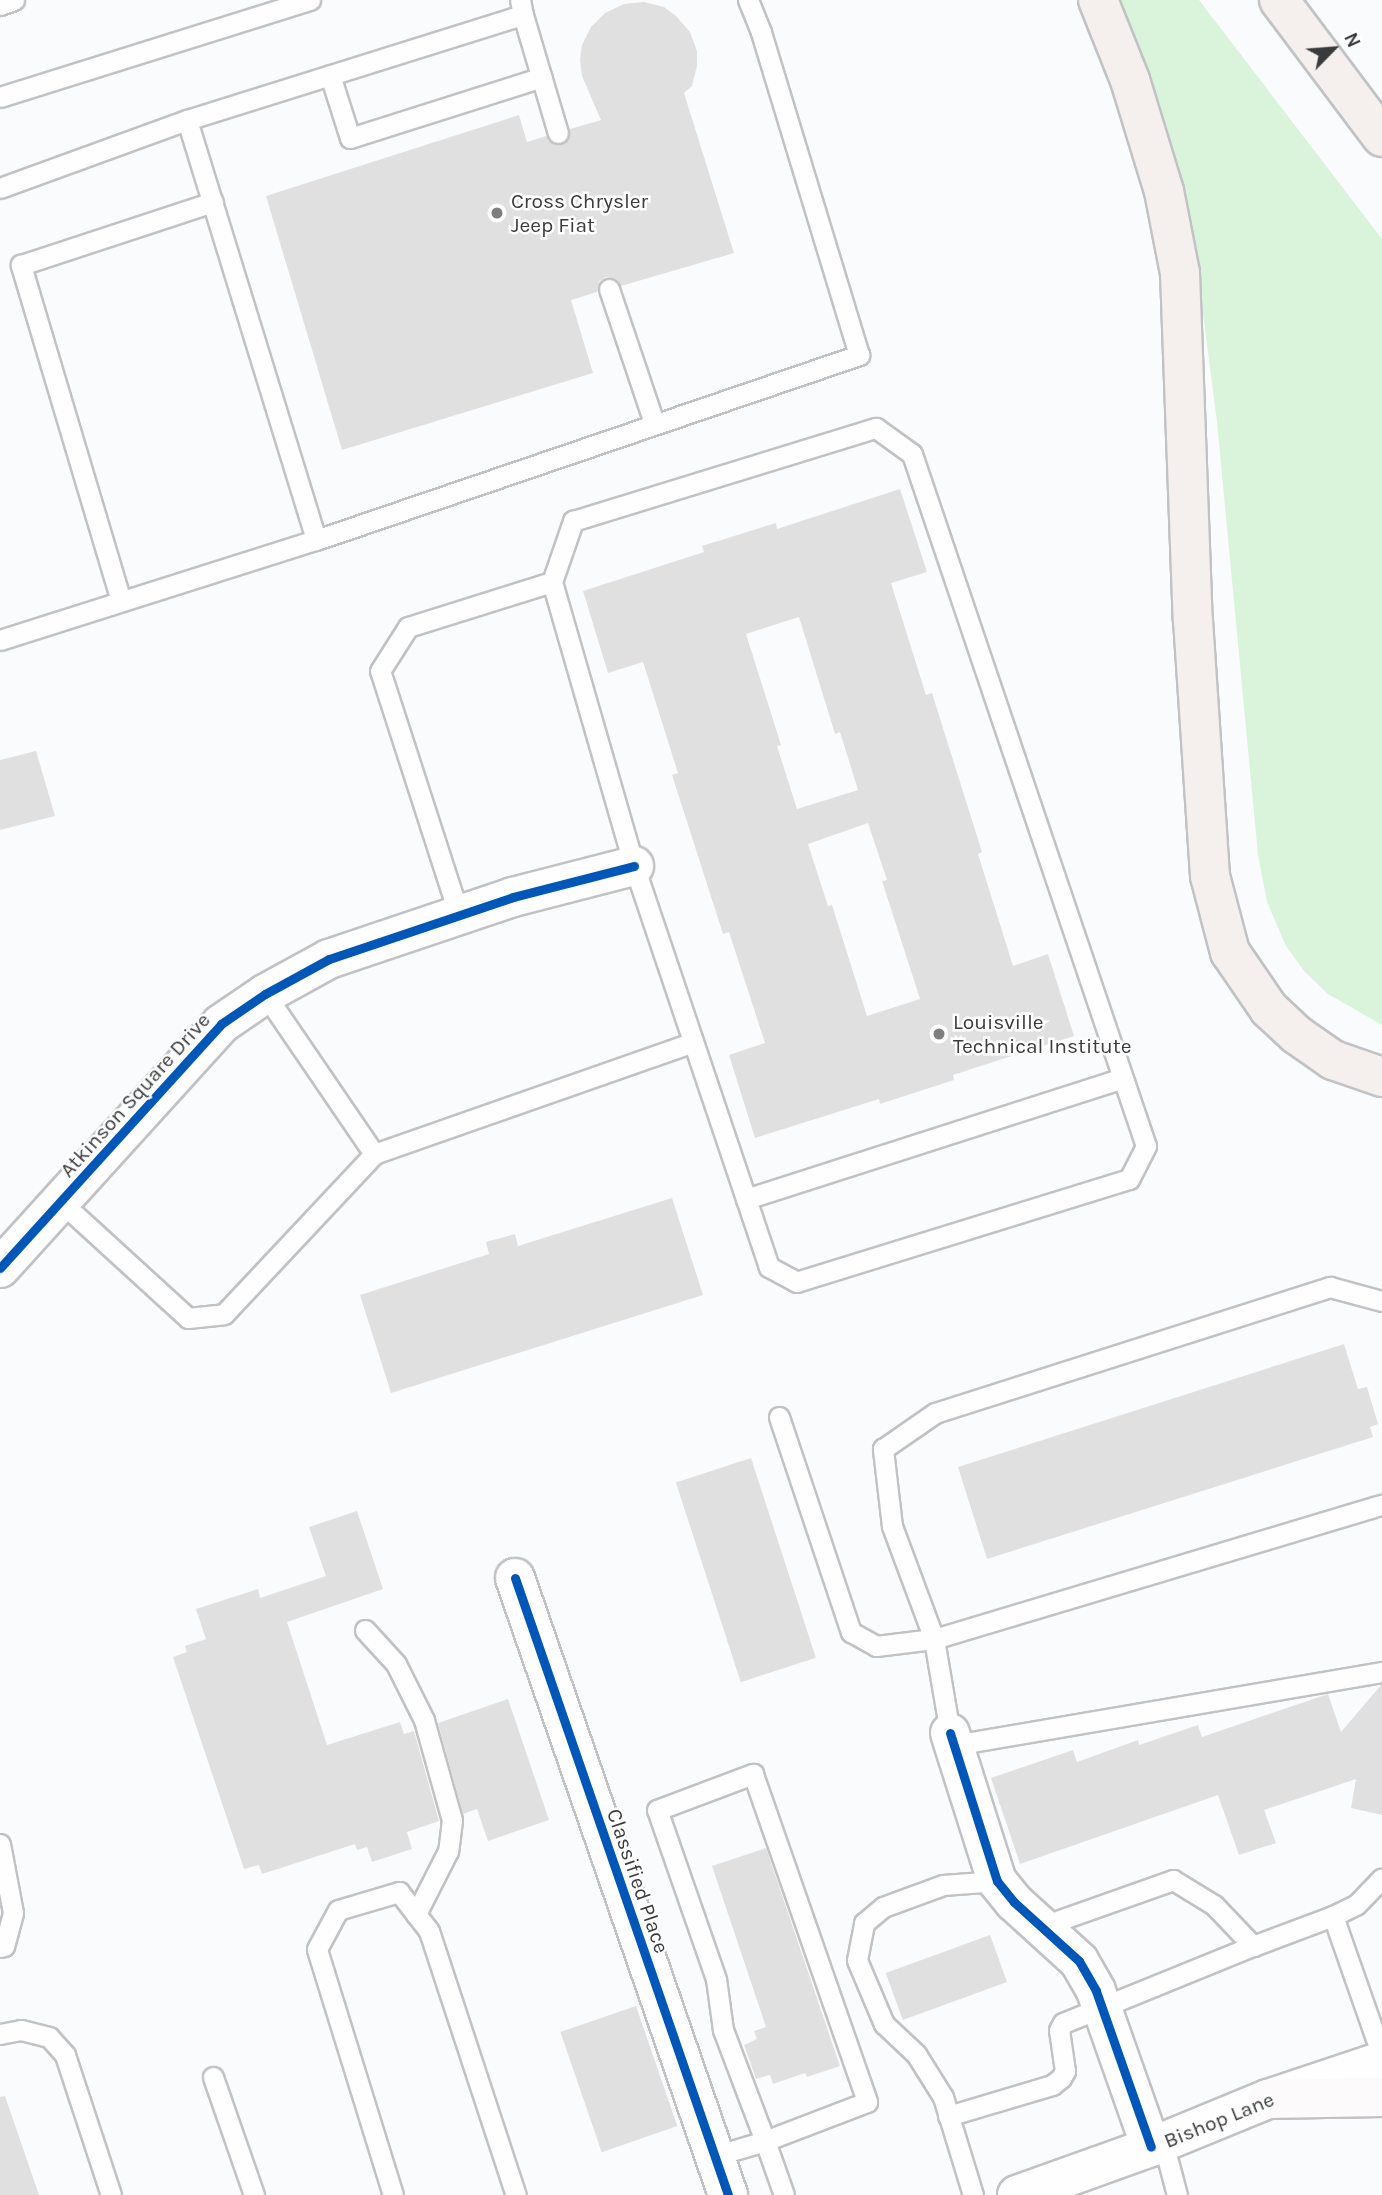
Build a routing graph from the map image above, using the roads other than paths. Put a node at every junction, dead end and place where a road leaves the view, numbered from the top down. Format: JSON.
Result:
{"nodes":[{"id":1,"x":13,"y":0,"type":"edge"},
{"id":2,"x":310,"y":0,"type":"edge"},
{"id":3,"x":1098,"y":0,"type":"edge"},
{"id":4,"x":1279,"y":0,"type":"edge"},
{"id":5,"x":749,"y":1,"type":"edge"},
{"id":6,"x":0,"y":5,"type":"edge"},
{"id":7,"x":521,"y":7,"type":"edge"},
{"id":8,"x":331,"y":75,"type":"junction"},
{"id":9,"x":542,"y":78,"type":"junction"},
{"id":10,"x":0,"y":97,"type":"edge"},
{"id":11,"x":187,"y":120,"type":"junction"},
{"id":12,"x":558,"y":132,"type":"dead end"},
{"id":13,"x":1382,"y":136,"type":"edge"},
{"id":14,"x":0,"y":187,"type":"edge"},
{"id":15,"x":213,"y":202,"type":"junction"},
{"id":16,"x":609,"y":289,"type":"dead end"},
{"id":17,"x":653,"y":423,"type":"junction"},
{"id":18,"x":316,"y":540,"type":"junction"},
{"id":19,"x":552,"y":582,"type":"junction"},
{"id":20,"x":121,"y":601,"type":"junction"},
{"id":21,"x":0,"y":619,"type":"edge"},
{"id":22,"x":3,"y":639,"type":"edge"},
{"id":23,"x":634,"y":866,"type":"junction"},
{"id":24,"x":459,"y":915,"type":"junction"},
{"id":25,"x":265,"y":994,"type":"junction"},
{"id":26,"x":693,"y":1042,"type":"junction"},
{"id":27,"x":1382,"y":1077,"type":"edge"},
{"id":28,"x":1122,"y":1078,"type":"junction"},
{"id":29,"x":374,"y":1154,"type":"junction"},
{"id":30,"x":746,"y":1199,"type":"junction"},
{"id":31,"x":61,"y":1202,"type":"junction"},
{"id":32,"x":0,"y":1268,"type":"edge"},
{"id":33,"x":1382,"y":1301,"type":"edge"},
{"id":34,"x":779,"y":1417,"type":"dead end"},
{"id":35,"x":1382,"y":1504,"type":"edge"},
{"id":36,"x":514,"y":1578,"type":"dead end"},
{"id":37,"x":365,"y":1630,"type":"dead end"},
{"id":38,"x":934,"y":1639,"type":"junction"},
{"id":39,"x":1382,"y":1672,"type":"edge"},
{"id":40,"x":952,"y":1739,"type":"junction"},
{"id":41,"x":0,"y":1844,"type":"edge"},
{"id":42,"x":1382,"y":1878,"type":"edge"},
{"id":43,"x":997,"y":1881,"type":"junction"},
{"id":44,"x":416,"y":1914,"type":"junction"},
{"id":45,"x":1332,"y":1916,"type":"junction"},
{"id":46,"x":1042,"y":1926,"type":"junction"},
{"id":47,"x":1253,"y":1946,"type":"junction"},
{"id":48,"x":0,"y":1947,"type":"edge"},
{"id":49,"x":1102,"y":2007,"type":"junction"},
{"id":50,"x":0,"y":2034,"type":"edge"},
{"id":51,"x":1382,"y":2059,"type":"edge"},
{"id":52,"x":213,"y":2077,"type":"dead end"},
{"id":53,"x":1382,"y":2097,"type":"edge"},
{"id":54,"x":1268,"y":2099,"type":"junction"},
{"id":55,"x":948,"y":2116,"type":"junction"},
{"id":56,"x":765,"y":2141,"type":"junction"},
{"id":57,"x":1157,"y":2144,"type":"junction"},
{"id":58,"x":714,"y":2155,"type":"junction"},
{"id":59,"x":111,"y":2195,"type":"edge"},
{"id":60,"x":254,"y":2195,"type":"edge"},
{"id":61,"x":393,"y":2195,"type":"edge"},
{"id":62,"x":516,"y":2195,"type":"edge"},
{"id":63,"x":728,"y":2195,"type":"edge"},
{"id":64,"x":784,"y":2195,"type":"edge"},
{"id":65,"x":972,"y":2195,"type":"edge"},
{"id":66,"x":1017,"y":2195,"type":"edge"},
{"id":67,"x":1177,"y":2195,"type":"edge"}],
"edges":[{"from":1,"to":6,"type":"lane"},
{"from":2,"to":10,"type":"lane"},
{"from":3,"to":27,"type":"highway"},
{"from":4,"to":13,"type":"highway"},
{"from":5,"to":17,"type":"lane"},
{"from":7,"to":8,"type":"lane"},
{"from":7,"to":9,"type":"lane"},
{"from":8,"to":9,"type":"lane"},
{"from":8,"to":11,"type":"lane"},
{"from":9,"to":12,"type":"lane"},
{"from":11,"to":14,"type":"lane"},
{"from":11,"to":15,"type":"lane"},
{"from":15,"to":18,"type":"lane"},
{"from":15,"to":20,"type":"lane"},
{"from":16,"to":17,"type":"lane"},
{"from":17,"to":18,"type":"lane"},
{"from":18,"to":20,"type":"lane"},
{"from":19,"to":23,"type":"lane"},
{"from":19,"to":24,"type":"lane"},
{"from":19,"to":28,"type":"lane"},
{"from":20,"to":22,"type":"lane"},
{"from":21,"to":22,"type":"lane"},
{"from":23,"to":24,"type":"street","name":"Atkinson Square Drive"},
{"from":23,"to":26,"type":"lane"},
{"from":24,"to":25,"type":"street","name":"Atkinson Square Drive"},
{"from":25,"to":29,"type":"lane"},
{"from":25,"to":31,"type":"street","name":"Atkinson Square Drive"},
{"from":26,"to":29,"type":"lane"},
{"from":26,"to":30,"type":"lane"},
{"from":28,"to":30,"type":"lane"},
{"from":28,"to":30,"type":"lane"},
{"from":29,"to":31,"type":"lane"},
{"from":31,"to":32,"type":"street","name":"Atkinson Square Drive"},
{"from":33,"to":38,"type":"lane"},
{"from":34,"to":38,"type":"lane"},
{"from":35,"to":38,"type":"lane"},
{"from":36,"to":58,"type":"street","name":"Classified Place"},
{"from":37,"to":44,"type":"lane"},
{"from":38,"to":40,"type":"lane"},
{"from":39,"to":40,"type":"lane"},
{"from":40,"to":43,"type":"street"},
{"from":41,"to":48,"type":"lane"},
{"from":42,"to":45,"type":"lane"},
{"from":43,"to":46,"type":"street"},
{"from":43,"to":55,"type":"lane"},
{"from":44,"to":61,"type":"lane"},
{"from":44,"to":62,"type":"lane"},
{"from":45,"to":47,"type":"lane"},
{"from":45,"to":51,"type":"lane"},
{"from":46,"to":47,"type":"lane"},
{"from":46,"to":49,"type":"street"},
{"from":47,"to":49,"type":"lane"},
{"from":49,"to":55,"type":"lane"},
{"from":49,"to":57,"type":"street"},
{"from":50,"to":59,"type":"lane"},
{"from":51,"to":54,"type":"street","name":"Bishop Lane"},
{"from":52,"to":60,"type":"lane"},
{"from":53,"to":54,"type":"main road"},
{"from":54,"to":57,"type":"street","name":"Bishop Lane"},
{"from":55,"to":65,"type":"lane"},
{"from":56,"to":56,"type":"lane"},
{"from":56,"to":58,"type":"lane"},
{"from":56,"to":64,"type":"lane"},
{"from":57,"to":66,"type":"street","name":"Bishop Lane"},
{"from":57,"to":67,"type":"lane"},
{"from":58,"to":63,"type":"street","name":"Classified Place"}]}
